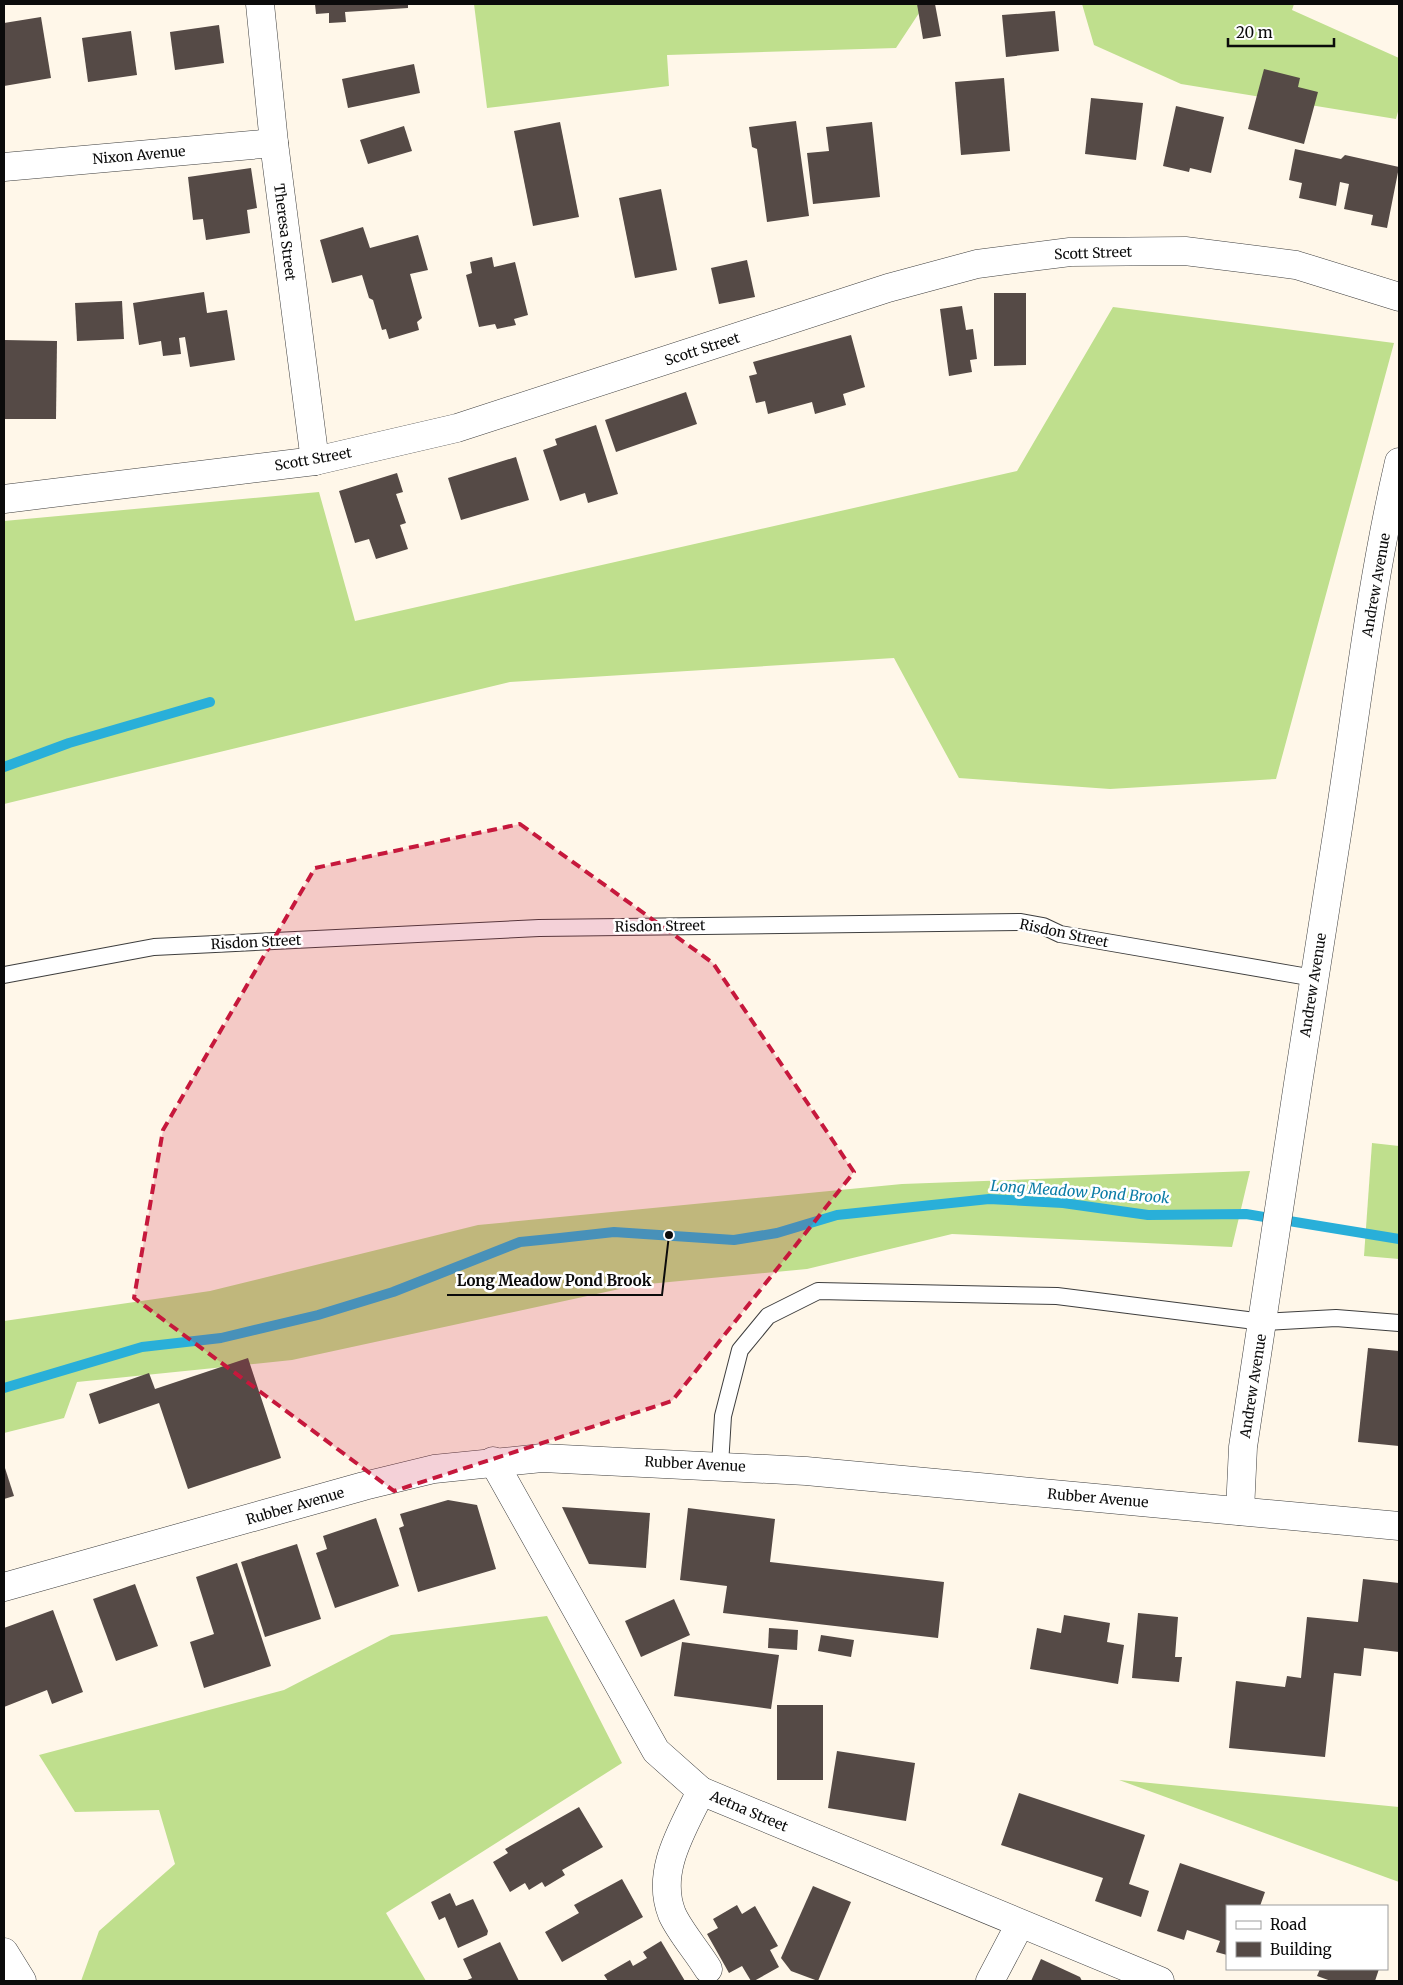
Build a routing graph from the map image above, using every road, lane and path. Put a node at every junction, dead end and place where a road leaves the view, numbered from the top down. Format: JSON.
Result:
{"nodes":[{"id":1,"x":260,"y":4,"type":"edge"},
{"id":2,"x":274,"y":143,"type":"junction"},
{"id":3,"x":4,"y":167,"type":"edge"},
{"id":4,"x":1399,"y":297,"type":"edge"},
{"id":5,"x":315,"y":461,"type":"junction"},
{"id":6,"x":1399,"y":462,"type":"edge"},
{"id":7,"x":4,"y":499,"type":"edge"},
{"id":8,"x":4,"y":975,"type":"edge"},
{"id":9,"x":1314,"y":978,"type":"junction"},
{"id":10,"x":1263,"y":1322,"type":"junction"},
{"id":11,"x":1399,"y":1323,"type":"edge"},
{"id":12,"x":493,"y":1461,"type":"junction"},
{"id":13,"x":720,"y":1465,"type":"junction"},
{"id":14,"x":1240,"y":1511,"type":"junction"},
{"id":15,"x":1399,"y":1526,"type":"edge"},
{"id":16,"x":4,"y":1587,"type":"edge"},
{"id":17,"x":701,"y":1791,"type":"junction"},
{"id":18,"x":1020,"y":1924,"type":"junction"},
{"id":19,"x":4,"y":1952,"type":"edge"},
{"id":20,"x":708,"y":1969,"type":"dead end"},
{"id":21,"x":22,"y":1981,"type":"edge"},
{"id":22,"x":990,"y":1981,"type":"edge"},
{"id":23,"x":1160,"y":1981,"type":"edge"}],
"edges":[{"from":1,"to":2,"type":"street","name":"Theresa Street"},
{"from":2,"to":3,"type":"street","name":"Nixon Avenue"},
{"from":2,"to":5,"type":"street","name":"Theresa Street"},
{"from":4,"to":5,"type":"street","name":"Scott Street"},
{"from":5,"to":7,"type":"street","name":"Scott Street"},
{"from":6,"to":9,"type":"street","name":"Andrew Avenue"},
{"from":8,"to":9,"type":"lane","name":"Risdon Street"},
{"from":9,"to":10,"type":"street","name":"Andrew Avenue"},
{"from":10,"to":11,"type":"lane"},
{"from":10,"to":13,"type":"lane"},
{"from":10,"to":14,"type":"street","name":"Andrew Avenue"},
{"from":12,"to":13,"type":"street","name":"Rubber Avenue"},
{"from":12,"to":16,"type":"street","name":"Rubber Avenue"},
{"from":12,"to":17,"type":"street","name":"Aetna Street"},
{"from":13,"to":14,"type":"street","name":"Rubber Avenue"},
{"from":14,"to":15,"type":"street","name":"Rubber Avenue"},
{"from":17,"to":18,"type":"street","name":"Aetna Street"},
{"from":17,"to":20,"type":"street"},
{"from":18,"to":22,"type":"street"},
{"from":18,"to":23,"type":"street","name":"Aetna Street"},
{"from":19,"to":21,"type":"street"}]}
